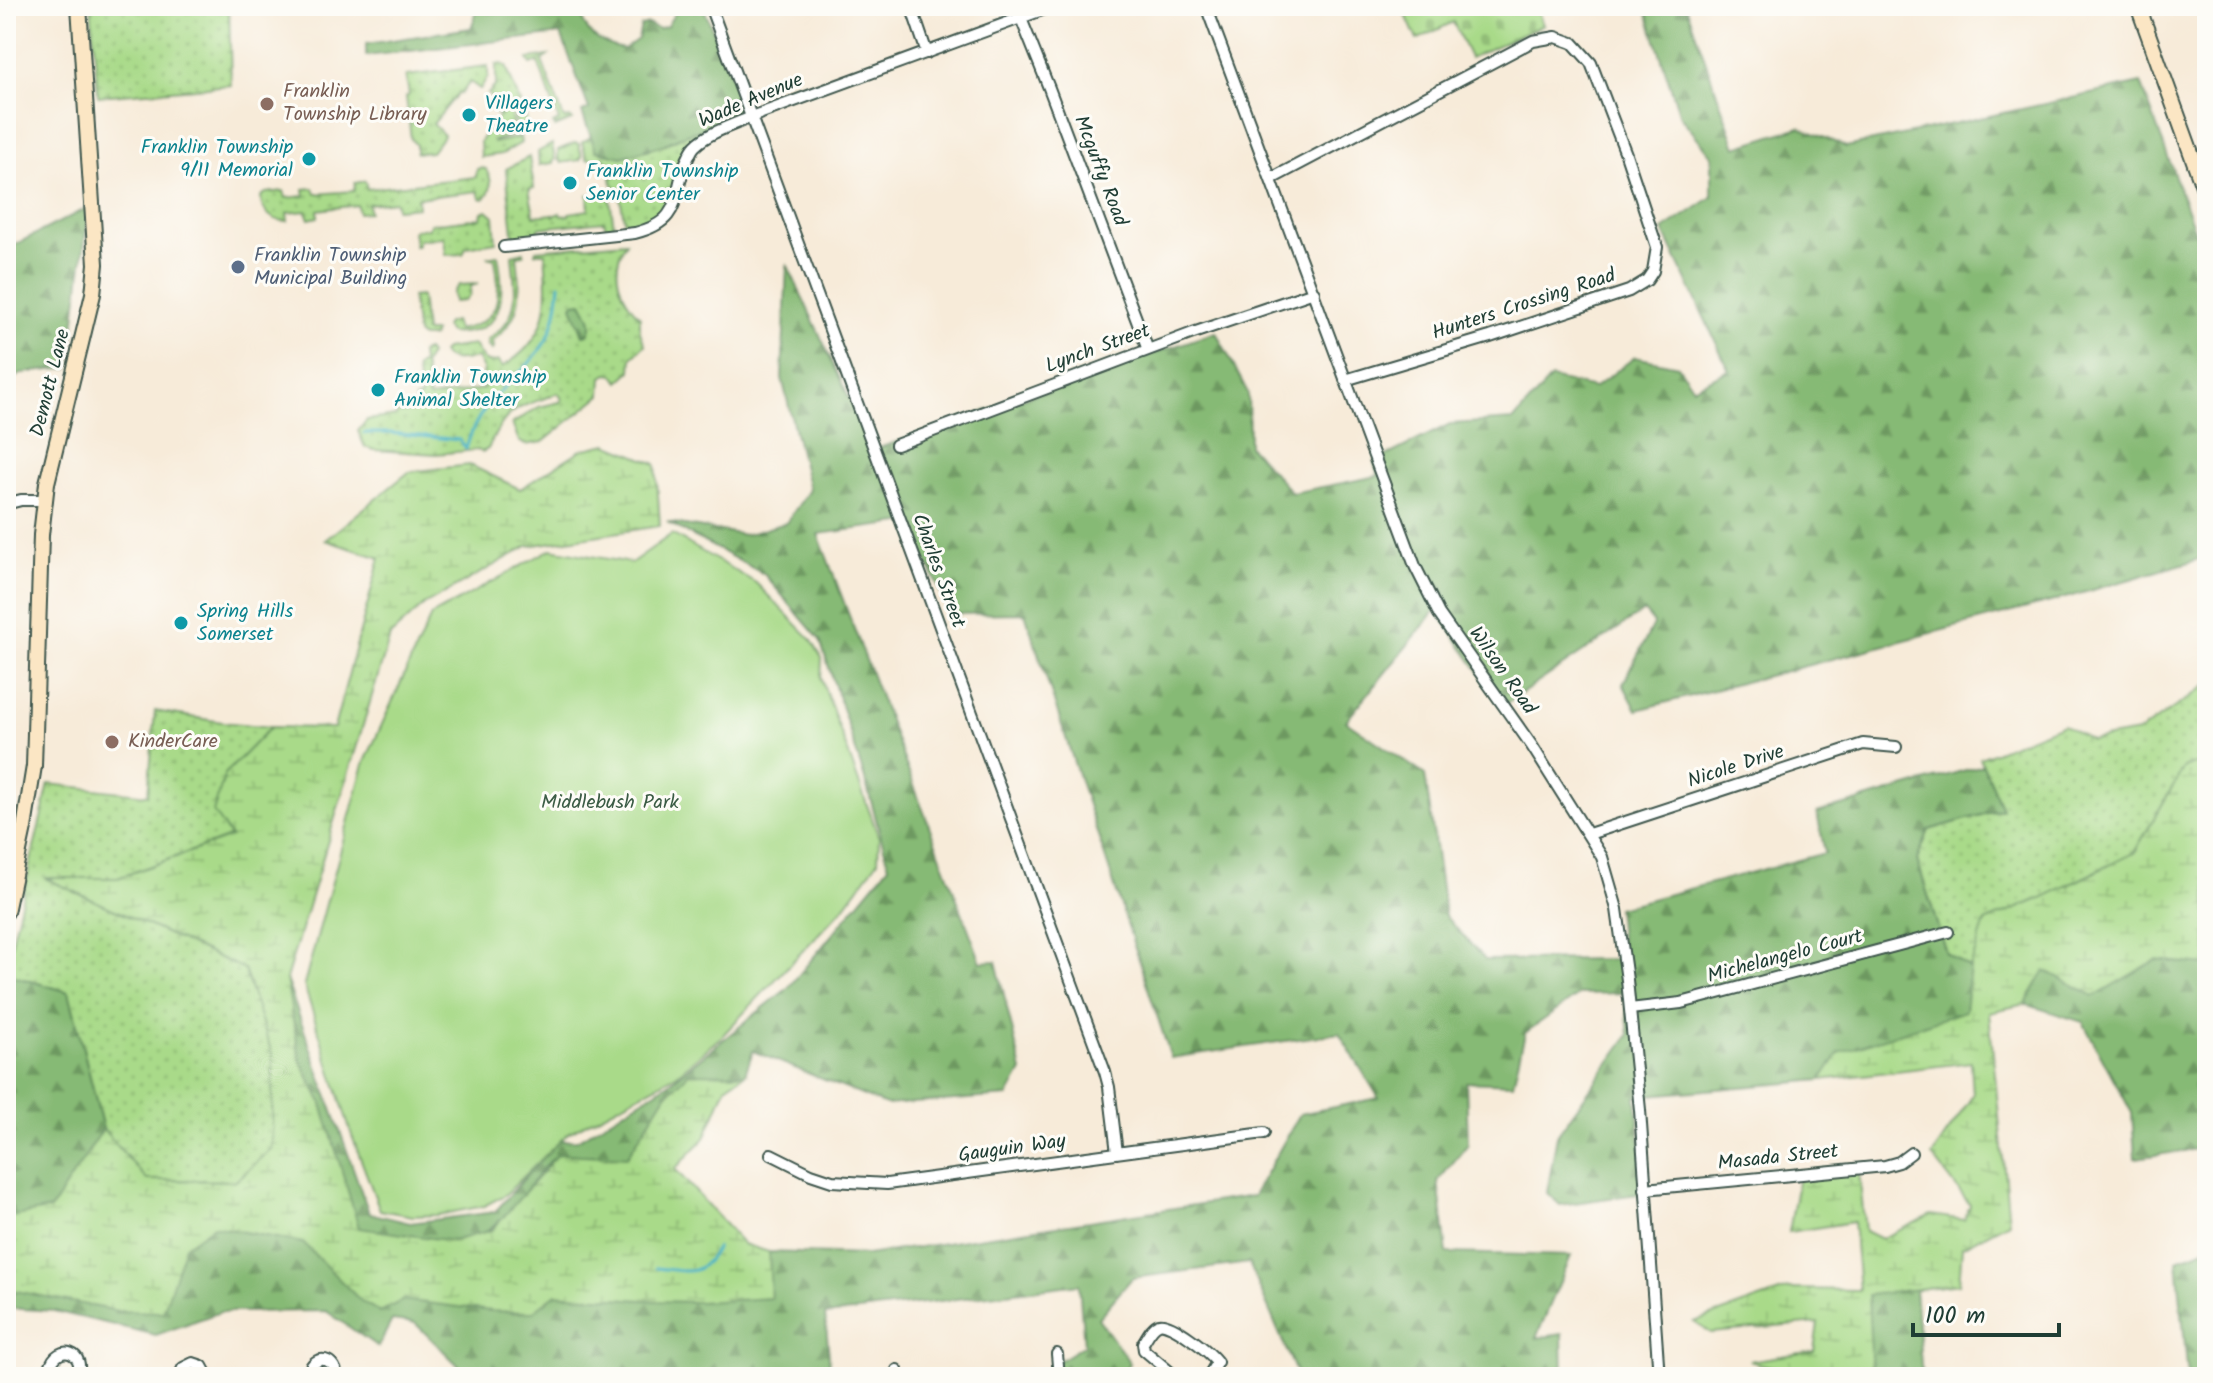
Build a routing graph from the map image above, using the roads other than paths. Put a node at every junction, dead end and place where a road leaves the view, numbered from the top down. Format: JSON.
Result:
{"nodes":[{"id":1,"x":79,"y":6,"type":"edge"},
{"id":2,"x":710,"y":6,"type":"edge"},
{"id":3,"x":911,"y":6,"type":"edge"},
{"id":4,"x":1016,"y":6,"type":"edge"},
{"id":5,"x":1053,"y":6,"type":"edge"},
{"id":6,"x":1206,"y":6,"type":"edge"},
{"id":7,"x":2138,"y":6,"type":"edge"},
{"id":8,"x":1021,"y":18,"type":"junction"},
{"id":9,"x":927,"y":53,"type":"junction"},
{"id":10,"x":751,"y":117,"type":"junction"},
{"id":11,"x":1271,"y":179,"type":"junction"},
{"id":12,"x":2207,"y":197,"type":"edge"},
{"id":13,"x":504,"y":247,"type":"dead end"},
{"id":14,"x":1314,"y":292,"type":"junction"},
{"id":15,"x":1148,"y":350,"type":"junction"},
{"id":16,"x":1345,"y":380,"type":"junction"},
{"id":17,"x":896,"y":445,"type":"dead end"},
{"id":18,"x":45,"y":500,"type":"junction"},
{"id":19,"x":6,"y":504,"type":"edge"},
{"id":20,"x":1896,"y":747,"type":"dead end"},
{"id":21,"x":1589,"y":834,"type":"junction"},
{"id":22,"x":6,"y":912,"type":"edge"},
{"id":23,"x":1948,"y":932,"type":"dead end"},
{"id":24,"x":1630,"y":1009,"type":"junction"},
{"id":25,"x":1264,"y":1133,"type":"dead end"},
{"id":26,"x":1117,"y":1153,"type":"junction"},
{"id":27,"x":1911,"y":1153,"type":"dead end"},
{"id":28,"x":771,"y":1154,"type":"dead end"},
{"id":29,"x":1645,"y":1189,"type":"junction"},
{"id":30,"x":1057,"y":1354,"type":"dead end"},
{"id":31,"x":55,"y":1377,"type":"edge"},
{"id":32,"x":76,"y":1377,"type":"edge"},
{"id":33,"x":179,"y":1377,"type":"edge"},
{"id":34,"x":208,"y":1377,"type":"edge"},
{"id":35,"x":308,"y":1377,"type":"edge"},
{"id":36,"x":337,"y":1377,"type":"edge"},
{"id":37,"x":1059,"y":1377,"type":"edge"},
{"id":38,"x":1176,"y":1377,"type":"edge"},
{"id":39,"x":1208,"y":1377,"type":"edge"},
{"id":40,"x":1659,"y":1377,"type":"edge"}],
"edges":[{"from":1,"to":18,"type":"street","name":"Demott Lane"},
{"from":2,"to":10,"type":"street","name":"Charles Street"},
{"from":3,"to":9,"type":"street"},
{"from":4,"to":8,"type":"street","name":"Mcguffy Road"},
{"from":5,"to":8,"type":"street","name":"Wade Avenue"},
{"from":6,"to":11,"type":"street","name":"Wilson Road"},
{"from":7,"to":12,"type":"street"},
{"from":8,"to":9,"type":"street","name":"Wade Avenue"},
{"from":8,"to":15,"type":"street","name":"Mcguffy Road"},
{"from":9,"to":10,"type":"street","name":"Wade Avenue"},
{"from":10,"to":13,"type":"street","name":"Wade Avenue"},
{"from":10,"to":26,"type":"street","name":"Charles Street"},
{"from":11,"to":14,"type":"street","name":"Wilson Road"},
{"from":11,"to":16,"type":"street","name":"Hunters Crossing Road"},
{"from":14,"to":15,"type":"street","name":"Lynch Street"},
{"from":14,"to":16,"type":"street","name":"Wilson Road"},
{"from":15,"to":17,"type":"street","name":"Lynch Street"},
{"from":16,"to":21,"type":"street","name":"Wilson Road"},
{"from":18,"to":19,"type":"street"},
{"from":18,"to":22,"type":"street","name":"Demott Lane"},
{"from":20,"to":21,"type":"street","name":"Nicole Drive"},
{"from":21,"to":24,"type":"street","name":"Wilson Road"},
{"from":23,"to":24,"type":"street","name":"Michelangelo Court"},
{"from":24,"to":29,"type":"street","name":"Wilson Road"},
{"from":25,"to":26,"type":"street","name":"Gauguin Way"},
{"from":26,"to":28,"type":"street","name":"Gauguin Way"},
{"from":27,"to":29,"type":"street","name":"Masada Street"},
{"from":29,"to":40,"type":"street","name":"Wilson Road"},
{"from":30,"to":37,"type":"street"},
{"from":31,"to":32,"type":"street"},
{"from":33,"to":34,"type":"street"},
{"from":35,"to":36,"type":"street"},
{"from":38,"to":39,"type":"street"}]}
